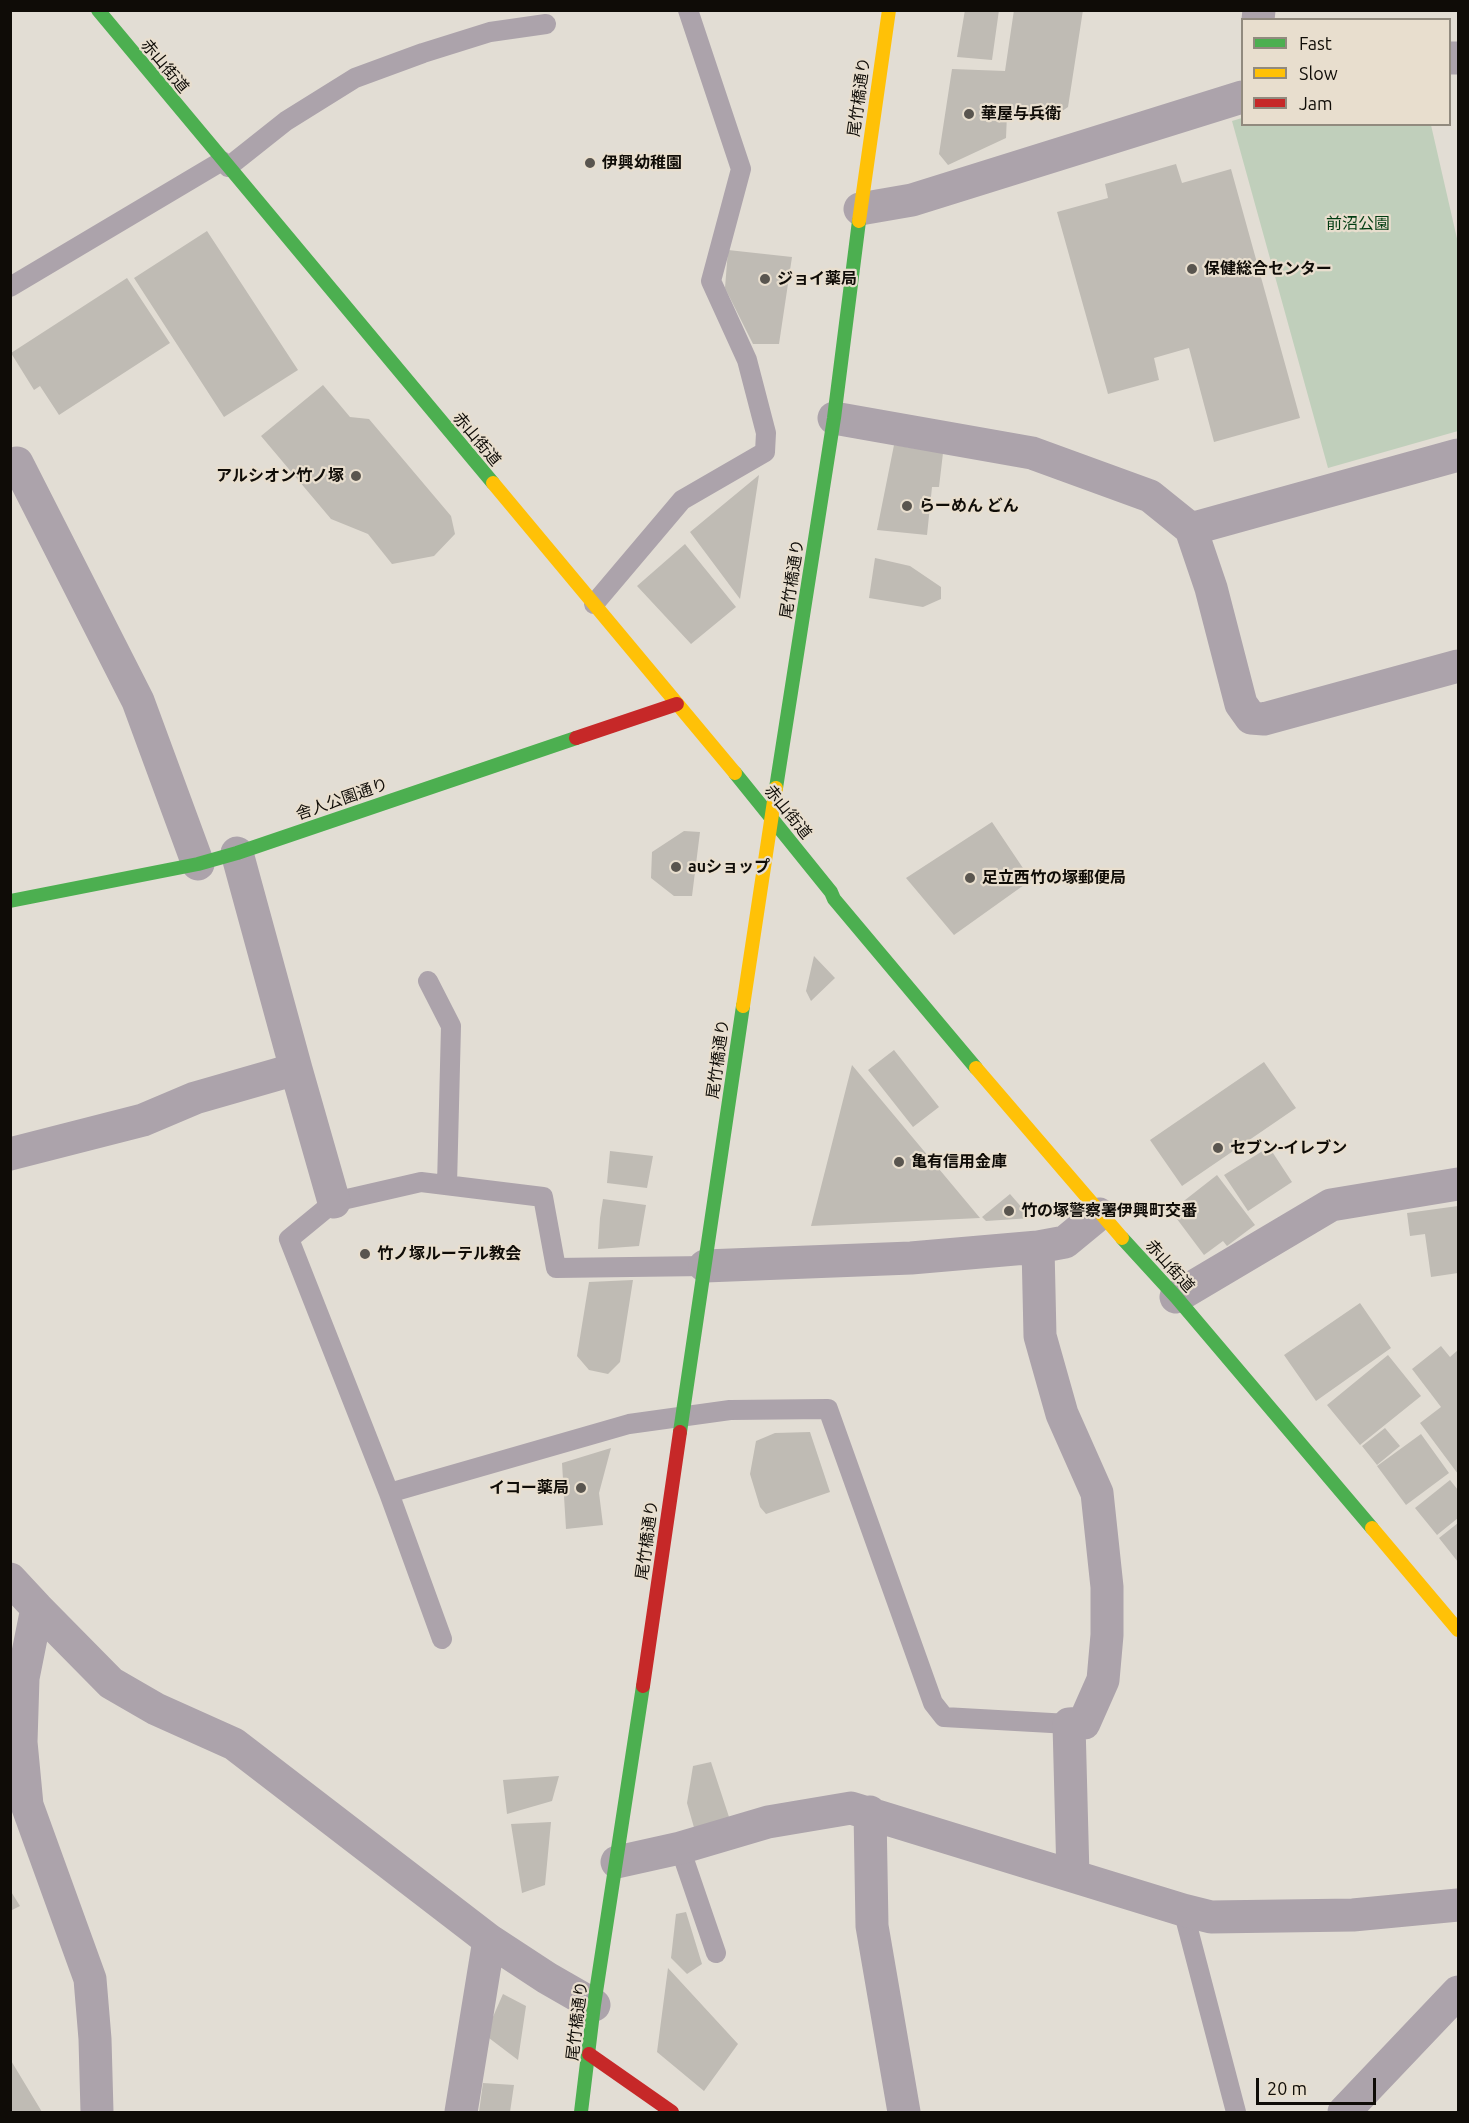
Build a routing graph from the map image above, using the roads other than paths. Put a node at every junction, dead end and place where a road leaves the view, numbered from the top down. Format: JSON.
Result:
{"nodes":[{"id":1,"x":98,"y":10,"type":"edge"},
{"id":2,"x":688,"y":10,"type":"edge"},
{"id":3,"x":889,"y":10,"type":"edge"},
{"id":4,"x":546,"y":24,"type":"dead end"},
{"id":5,"x":1241,"y":98,"type":"edge"},
{"id":6,"x":225,"y":164,"type":"junction"},
{"id":7,"x":860,"y":209,"type":"junction"},
{"id":8,"x":10,"y":287,"type":"edge"},
{"id":9,"x":834,"y":418,"type":"junction"},
{"id":10,"x":1458,"y":455,"type":"edge"},
{"id":11,"x":10,"y":466,"type":"edge"},
{"id":12,"x":1191,"y":529,"type":"junction"},
{"id":13,"x":594,"y":604,"type":"junction"},
{"id":14,"x":1458,"y":666,"type":"edge"},
{"id":15,"x":677,"y":704,"type":"junction"},
{"id":16,"x":771,"y":816,"type":"junction"},
{"id":17,"x":237,"y":853,"type":"junction"},
{"id":18,"x":198,"y":864,"type":"junction"},
{"id":19,"x":10,"y":901,"type":"edge"},
{"id":20,"x":428,"y":981,"type":"dead end"},
{"id":21,"x":296,"y":1069,"type":"junction"},
{"id":22,"x":10,"y":1154,"type":"edge"},
{"id":23,"x":1458,"y":1184,"type":"edge"},
{"id":24,"x":447,"y":1185,"type":"junction"},
{"id":25,"x":334,"y":1202,"type":"junction"},
{"id":26,"x":1099,"y":1214,"type":"junction"},
{"id":27,"x":1038,"y":1247,"type":"junction"},
{"id":28,"x":705,"y":1266,"type":"junction"},
{"id":29,"x":1176,"y":1297,"type":"junction"},
{"id":30,"x":682,"y":1416,"type":"junction"},
{"id":31,"x":389,"y":1493,"type":"junction"},
{"id":32,"x":10,"y":1579,"type":"edge"},
{"id":33,"x":1458,"y":1596,"type":"edge"},
{"id":34,"x":37,"y":1608,"type":"junction"},
{"id":35,"x":1441,"y":1610,"type":"junction"},
{"id":36,"x":1458,"y":1630,"type":"edge"},
{"id":37,"x":442,"y":1639,"type":"dead end"},
{"id":38,"x":1069,"y":1724,"type":"junction"},
{"id":39,"x":870,"y":1812,"type":"junction"},
{"id":40,"x":681,"y":1848,"type":"junction"},
{"id":41,"x":617,"y":1862,"type":"junction"},
{"id":42,"x":1073,"y":1876,"type":"junction"},
{"id":43,"x":1458,"y":1905,"type":"edge"},
{"id":44,"x":1183,"y":1910,"type":"junction"},
{"id":45,"x":489,"y":1940,"type":"junction"},
{"id":46,"x":716,"y":1953,"type":"dead end"},
{"id":47,"x":1458,"y":1992,"type":"edge"},
{"id":48,"x":594,"y":2005,"type":"junction"},
{"id":49,"x":590,"y":2054,"type":"junction"},
{"id":50,"x":97,"y":2112,"type":"edge"},
{"id":51,"x":461,"y":2112,"type":"edge"},
{"id":52,"x":581,"y":2112,"type":"edge"},
{"id":53,"x":672,"y":2112,"type":"edge"},
{"id":54,"x":904,"y":2112,"type":"edge"},
{"id":55,"x":1236,"y":2112,"type":"edge"},
{"id":56,"x":1344,"y":2112,"type":"edge"}],
"edges":[{"from":1,"to":6,"type":"street","name":"赤山街道"},
{"from":2,"to":13,"type":"lane"},
{"from":3,"to":7,"type":"street","name":"尾竹橋通り"},
{"from":4,"to":6,"type":"lane"},
{"from":5,"to":7,"type":"street"},
{"from":6,"to":8,"type":"lane"},
{"from":6,"to":13,"type":"street","name":"赤山街道"},
{"from":7,"to":9,"type":"street","name":"尾竹橋通り"},
{"from":9,"to":12,"type":"street"},
{"from":9,"to":16,"type":"street","name":"尾竹橋通り"},
{"from":10,"to":12,"type":"street"},
{"from":11,"to":18,"type":"street"},
{"from":12,"to":14,"type":"street"},
{"from":13,"to":15,"type":"street","name":"赤山街道"},
{"from":15,"to":16,"type":"street","name":"赤山街道"},
{"from":15,"to":17,"type":"street","name":"舎人公園通り"},
{"from":16,"to":26,"type":"street","name":"赤山街道"},
{"from":16,"to":28,"type":"street","name":"尾竹橋通り"},
{"from":17,"to":18,"type":"street","name":"舎人公園通り"},
{"from":17,"to":21,"type":"street"},
{"from":18,"to":19,"type":"street","name":"舎人公園通り"},
{"from":20,"to":24,"type":"lane"},
{"from":21,"to":22,"type":"street"},
{"from":21,"to":25,"type":"street"},
{"from":23,"to":29,"type":"street"},
{"from":24,"to":25,"type":"lane"},
{"from":24,"to":28,"type":"lane"},
{"from":25,"to":31,"type":"lane"},
{"from":26,"to":27,"type":"street"},
{"from":26,"to":29,"type":"street","name":"赤山街道"},
{"from":27,"to":28,"type":"street"},
{"from":27,"to":38,"type":"street"},
{"from":28,"to":30,"type":"street","name":"尾竹橋通り"},
{"from":29,"to":35,"type":"street","name":"赤山街道"},
{"from":30,"to":31,"type":"lane"},
{"from":30,"to":38,"type":"lane"},
{"from":30,"to":41,"type":"street","name":"尾竹橋通り"},
{"from":31,"to":37,"type":"lane"},
{"from":32,"to":34,"type":"street"},
{"from":33,"to":35,"type":"lane"},
{"from":34,"to":45,"type":"street"},
{"from":34,"to":50,"type":"street"},
{"from":35,"to":36,"type":"street","name":"赤山街道"},
{"from":38,"to":42,"type":"street"},
{"from":39,"to":40,"type":"street"},
{"from":39,"to":42,"type":"street"},
{"from":39,"to":54,"type":"street"},
{"from":40,"to":41,"type":"street"},
{"from":40,"to":46,"type":"lane"},
{"from":41,"to":48,"type":"street","name":"尾竹橋通り"},
{"from":42,"to":44,"type":"street"},
{"from":43,"to":44,"type":"street"},
{"from":44,"to":55,"type":"lane"},
{"from":45,"to":48,"type":"street"},
{"from":45,"to":51,"type":"street"},
{"from":47,"to":56,"type":"street"},
{"from":48,"to":49,"type":"street","name":"尾竹橋通り"},
{"from":49,"to":52,"type":"street","name":"尾竹橋通り"},
{"from":49,"to":53,"type":"street"}]}
